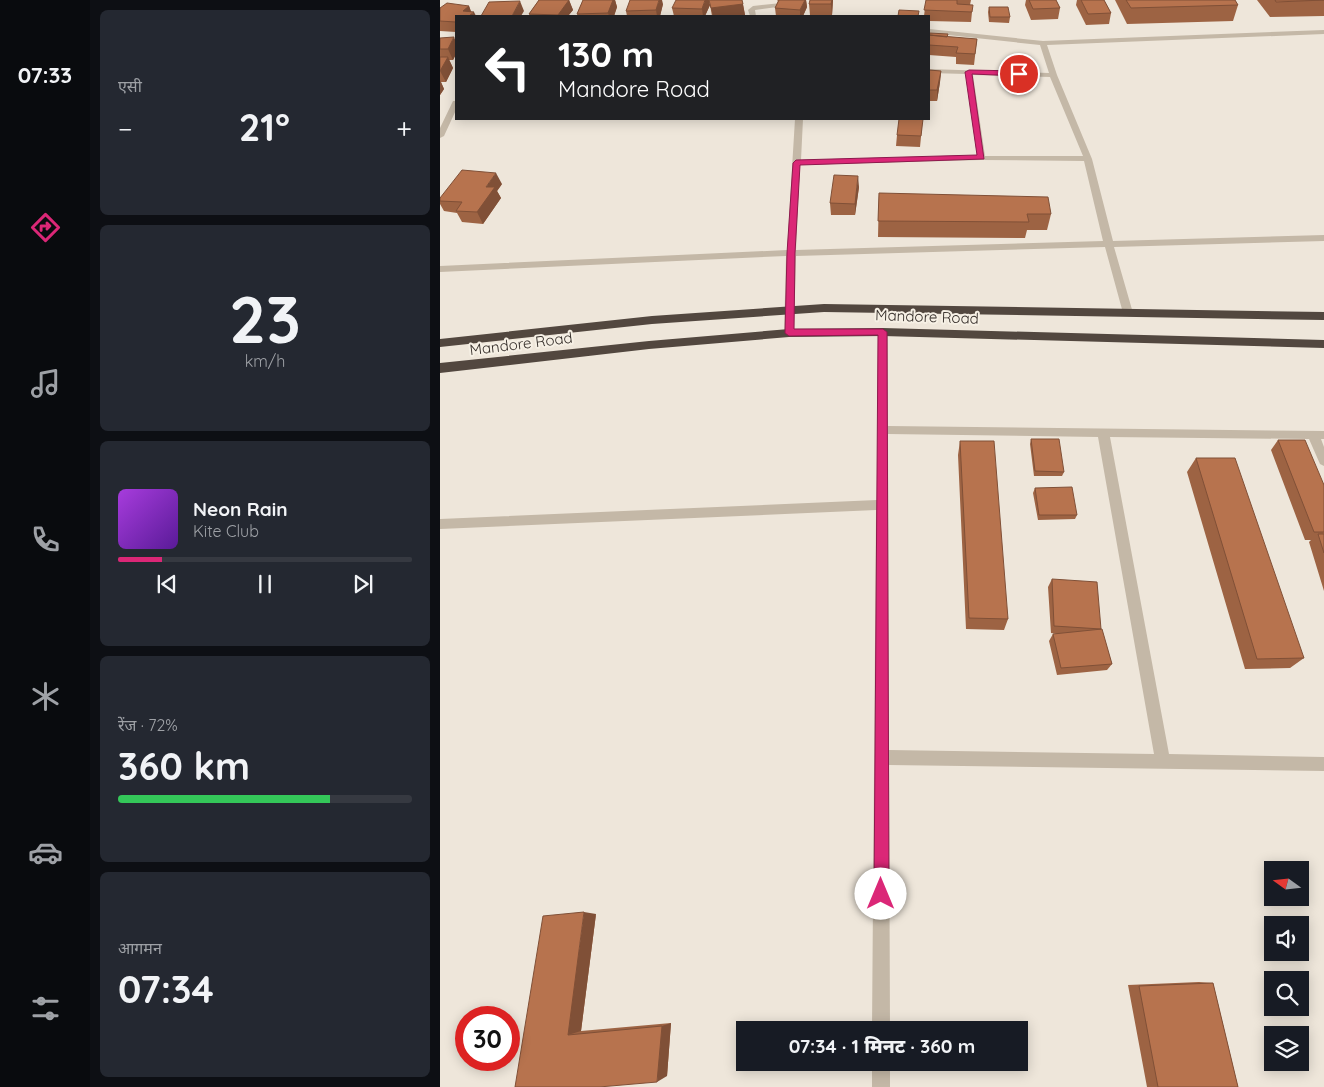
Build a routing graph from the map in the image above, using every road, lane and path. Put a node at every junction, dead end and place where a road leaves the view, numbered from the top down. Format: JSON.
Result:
{"nodes":[{"id":1,"x":791,"y":4,"type":"edge"},
{"id":2,"x":753,"y":15,"type":"edge"},
{"id":3,"x":930,"y":31,"type":"edge"},
{"id":4,"x":1324,"y":32,"type":"edge"},
{"id":5,"x":1043,"y":43,"type":"junction"},
{"id":6,"x":930,"y":71,"type":"edge"},
{"id":7,"x":969,"y":72,"type":"junction"},
{"id":8,"x":1053,"y":74,"type":"junction"},
{"id":9,"x":455,"y":105,"type":"edge"},
{"id":10,"x":800,"y":120,"type":"edge"},
{"id":11,"x":440,"y":136,"type":"edge"},
{"id":12,"x":981,"y":158,"type":"junction"},
{"id":13,"x":1088,"y":159,"type":"junction"},
{"id":14,"x":796,"y":163,"type":"junction"},
{"id":15,"x":1324,"y":238,"type":"edge"},
{"id":16,"x":1109,"y":245,"type":"junction"},
{"id":17,"x":791,"y":253,"type":"junction"},
{"id":18,"x":440,"y":269,"type":"edge"},
{"id":19,"x":789,"y":310,"type":"junction"},
{"id":20,"x":1128,"y":313,"type":"junction"},
{"id":21,"x":1324,"y":316,"type":"edge"},
{"id":22,"x":883,"y":332,"type":"junction"},
{"id":23,"x":789,"y":333,"type":"junction"},
{"id":24,"x":440,"y":343,"type":"edge"},
{"id":25,"x":1324,"y":344,"type":"edge"},
{"id":26,"x":440,"y":368,"type":"edge"},
{"id":27,"x":883,"y":430,"type":"junction"},
{"id":28,"x":1103,"y":432,"type":"junction"},
{"id":29,"x":1318,"y":435,"type":"edge"},
{"id":30,"x":1324,"y":461,"type":"edge"},
{"id":31,"x":882,"y":505,"type":"junction"},
{"id":32,"x":440,"y":524,"type":"edge"},
{"id":33,"x":882,"y":757,"type":"junction"},
{"id":34,"x":1163,"y":762,"type":"junction"},
{"id":35,"x":1324,"y":764,"type":"edge"},
{"id":36,"x":881,"y":1021,"type":"edge"},
{"id":37,"x":881,"y":1071,"type":"edge"},
{"id":38,"x":881,"y":1087,"type":"edge"}],
"edges":[{"from":1,"to":2,"type":"street"},
{"from":3,"to":5,"type":"street"},
{"from":4,"to":5,"type":"street"},
{"from":5,"to":8,"type":"street"},
{"from":6,"to":7,"type":"street"},
{"from":7,"to":8,"type":"street"},
{"from":7,"to":12,"type":"street"},
{"from":8,"to":13,"type":"street"},
{"from":9,"to":11,"type":"street"},
{"from":10,"to":14,"type":"street"},
{"from":12,"to":13,"type":"street"},
{"from":12,"to":14,"type":"street"},
{"from":13,"to":16,"type":"street"},
{"from":14,"to":17,"type":"street"},
{"from":15,"to":16,"type":"street"},
{"from":16,"to":17,"type":"street"},
{"from":16,"to":20,"type":"street"},
{"from":17,"to":18,"type":"street"},
{"from":17,"to":19,"type":"street"},
{"from":19,"to":20,"type":"highway","name":"Mandore Road"},
{"from":19,"to":23,"type":"street"},
{"from":19,"to":24,"type":"highway","name":"Mandore Road"},
{"from":20,"to":21,"type":"highway","name":"Mandore Road"},
{"from":22,"to":23,"type":"highway","name":"Mandore Road"},
{"from":22,"to":25,"type":"highway","name":"Mandore Road"},
{"from":22,"to":27,"type":"street"},
{"from":23,"to":26,"type":"highway","name":"Mandore Road"},
{"from":27,"to":28,"type":"street"},
{"from":27,"to":31,"type":"street"},
{"from":28,"to":29,"type":"street"},
{"from":28,"to":34,"type":"street"},
{"from":29,"to":30,"type":"street"},
{"from":31,"to":32,"type":"street"},
{"from":31,"to":33,"type":"street"},
{"from":33,"to":34,"type":"street"},
{"from":33,"to":36,"type":"street"},
{"from":34,"to":35,"type":"street"},
{"from":37,"to":38,"type":"street"}]}
